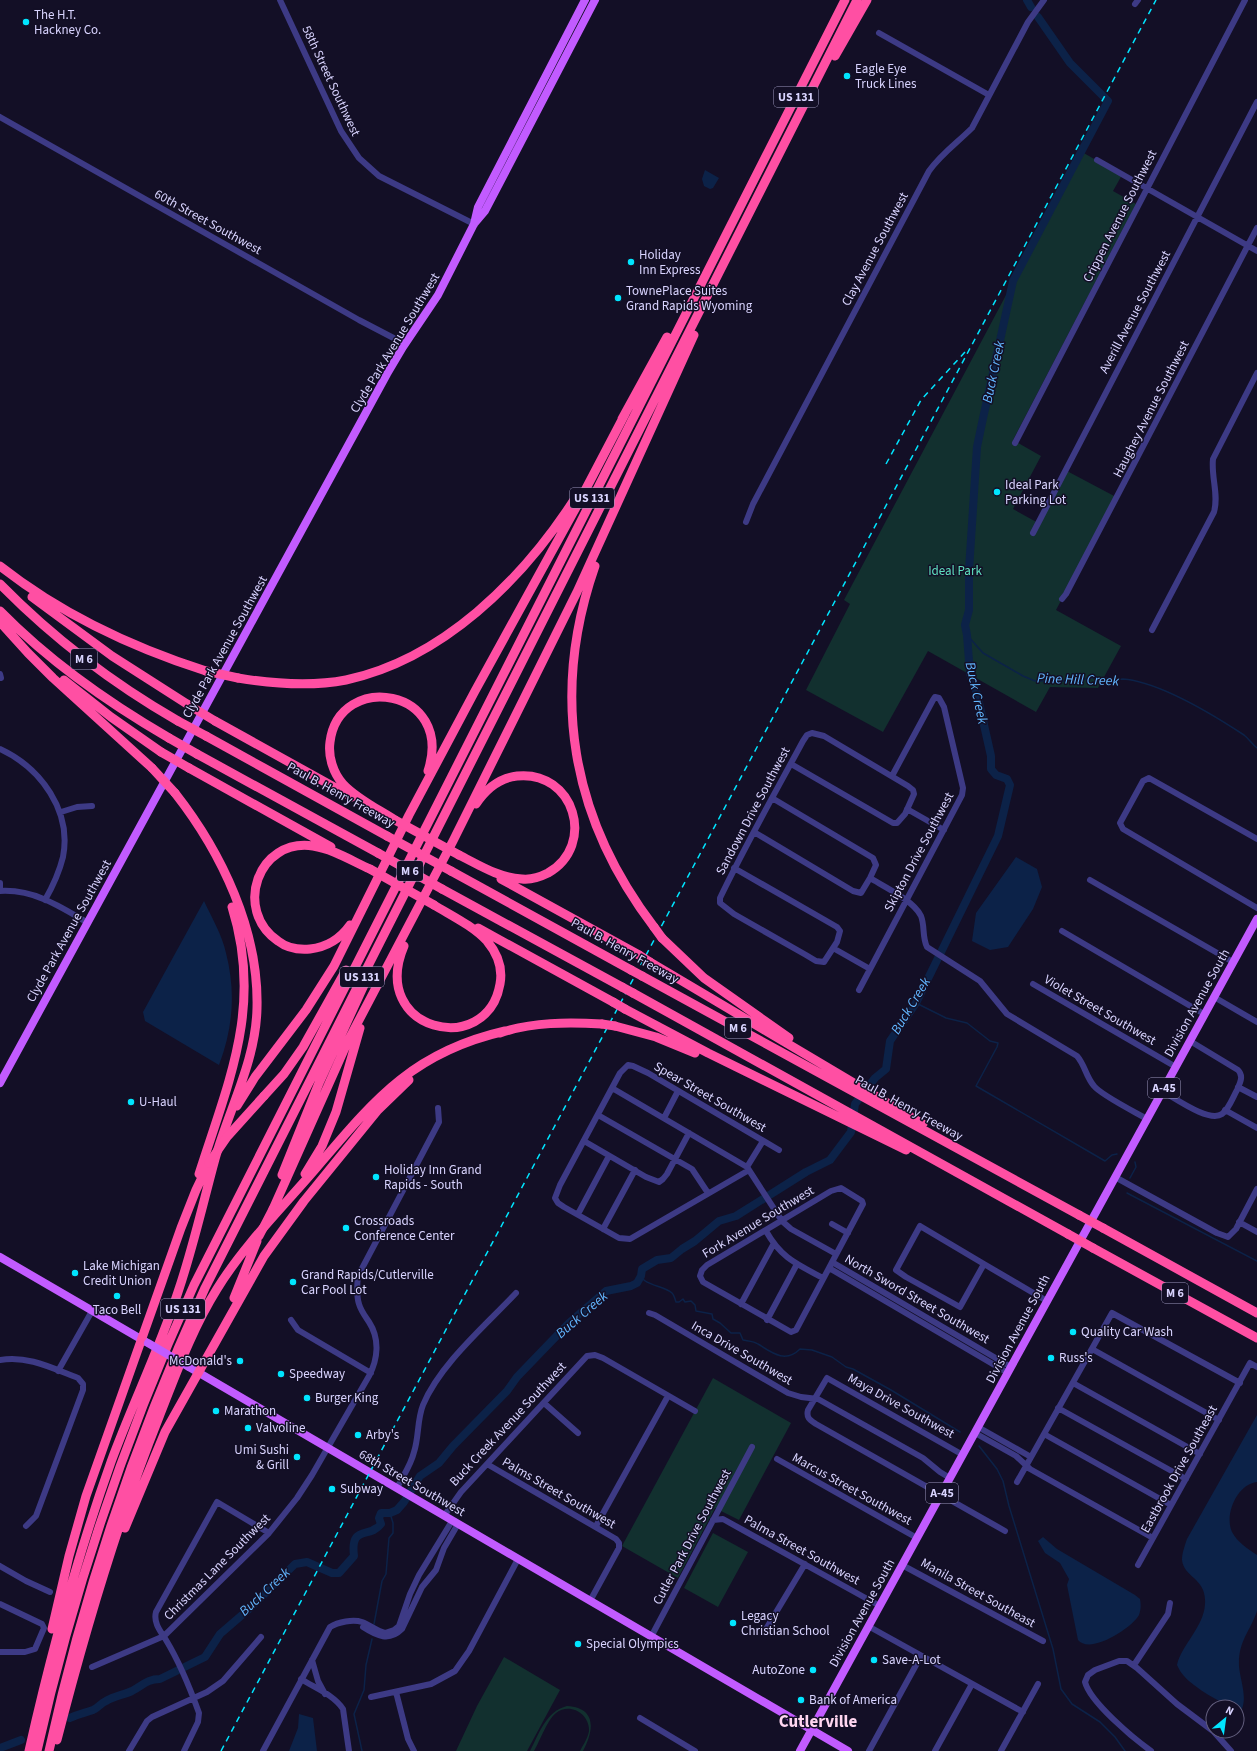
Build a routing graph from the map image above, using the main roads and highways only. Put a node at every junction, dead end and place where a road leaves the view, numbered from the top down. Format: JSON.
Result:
{"nodes":[{"id":1,"x":585,"y":0,"type":"edge"},
{"id":2,"x":595,"y":0,"type":"edge"},
{"id":3,"x":842,"y":0,"type":"edge"},
{"id":4,"x":845,"y":0,"type":"edge"},
{"id":5,"x":857,"y":0,"type":"edge"},
{"id":6,"x":867,"y":0,"type":"edge"},
{"id":7,"x":836,"y":18,"type":"junction"},
{"id":8,"x":574,"y":21,"type":"junction"},
{"id":9,"x":577,"y":35,"type":"junction"},
{"id":10,"x":790,"y":133,"type":"junction"},
{"id":11,"x":757,"y":175,"type":"junction"},
{"id":12,"x":474,"y":224,"type":"junction"},
{"id":13,"x":741,"y":230,"type":"junction"},
{"id":14,"x":625,"y":414,"type":"junction"},
{"id":15,"x":624,"y":489,"type":"junction"},
{"id":16,"x":0,"y":566,"type":"edge"},
{"id":17,"x":0,"y":569,"type":"edge"},
{"id":18,"x":0,"y":584,"type":"edge"},
{"id":19,"x":0,"y":611,"type":"edge"},
{"id":20,"x":0,"y":622,"type":"edge"},
{"id":21,"x":11,"y":634,"type":"junction"},
{"id":22,"x":409,"y":816,"type":"junction"},
{"id":23,"x":395,"y":820,"type":"junction"},
{"id":24,"x":453,"y":841,"type":"junction"},
{"id":25,"x":210,"y":845,"type":"junction"},
{"id":26,"x":460,"y":855,"type":"junction"},
{"id":27,"x":417,"y":866,"type":"junction"},
{"id":28,"x":370,"y":870,"type":"junction"},
{"id":29,"x":375,"y":884,"type":"junction"},
{"id":30,"x":392,"y":891,"type":"junction"},
{"id":31,"x":434,"y":905,"type":"junction"},
{"id":32,"x":419,"y":906,"type":"junction"},
{"id":33,"x":1257,"y":919,"type":"edge"},
{"id":34,"x":377,"y":988,"type":"junction"},
{"id":35,"x":505,"y":1031,"type":"junction"},
{"id":36,"x":837,"y":1075,"type":"junction"},
{"id":37,"x":0,"y":1083,"type":"edge"},
{"id":38,"x":804,"y":1101,"type":"junction"},
{"id":39,"x":921,"y":1126,"type":"junction"},
{"id":40,"x":909,"y":1148,"type":"junction"},
{"id":41,"x":211,"y":1163,"type":"junction"},
{"id":42,"x":181,"y":1228,"type":"junction"},
{"id":43,"x":258,"y":1236,"type":"junction"},
{"id":44,"x":0,"y":1257,"type":"edge"},
{"id":45,"x":1257,"y":1313,"type":"edge"},
{"id":46,"x":1257,"y":1338,"type":"edge"},
{"id":47,"x":216,"y":1340,"type":"junction"},
{"id":48,"x":145,"y":1341,"type":"junction"},
{"id":49,"x":199,"y":1373,"type":"junction"},
{"id":50,"x":93,"y":1613,"type":"junction"},
{"id":51,"x":811,"y":1730,"type":"junction"},
{"id":52,"x":29,"y":1751,"type":"edge"},
{"id":53,"x":37,"y":1751,"type":"edge"},
{"id":54,"x":49,"y":1751,"type":"edge"},
{"id":55,"x":54,"y":1751,"type":"edge"},
{"id":56,"x":800,"y":1751,"type":"edge"},
{"id":57,"x":848,"y":1751,"type":"edge"}],
"edges":[{"from":1,"to":8,"type":"main road","name":"Clyde Park Avenue Southwest"},
{"from":2,"to":9,"type":"main road","name":"Clyde Park Avenue Southwest"},
{"from":3,"to":7,"type":"highway"},
{"from":4,"to":7,"type":"highway","number":"US 131"},
{"from":5,"to":10,"type":"highway","number":"US 131"},
{"from":6,"to":10,"type":"highway"},
{"from":7,"to":11,"type":"highway","number":"US 131"},
{"from":8,"to":9,"type":"main road"},
{"from":8,"to":12,"type":"main road","name":"Clyde Park Avenue Southwest"},
{"from":9,"to":12,"type":"main road","name":"Clyde Park Avenue Southwest"},
{"from":10,"to":13,"type":"highway","number":"US 131"},
{"from":11,"to":14,"type":"highway"},
{"from":11,"to":30,"type":"highway","number":"US 131"},
{"from":12,"to":37,"type":"main road","name":"Clyde Park Avenue Southwest"},
{"from":13,"to":15,"type":"highway"},
{"from":13,"to":27,"type":"highway","number":"US 131"},
{"from":14,"to":16,"type":"highway","bridge":true},
{"from":14,"to":22,"type":"highway"},
{"from":15,"to":24,"type":"highway"},
{"from":15,"to":36,"type":"highway","bridge":true},
{"from":17,"to":23,"type":"highway","bridge":true},
{"from":18,"to":36,"type":"highway","name":"Paul B. Henry Freeway","number":"M 6","bridge":true},
{"from":19,"to":40,"type":"highway","number":"M 6","bridge":true},
{"from":20,"to":21,"type":"highway"},
{"from":21,"to":25,"type":"highway","bridge":true},
{"from":21,"to":28,"type":"highway","bridge":true},
{"from":22,"to":23,"type":"highway"},
{"from":22,"to":29,"type":"highway"},
{"from":23,"to":26,"type":"highway","bridge":true},
{"from":24,"to":26,"type":"highway"},
{"from":24,"to":32,"type":"highway"},
{"from":25,"to":41,"type":"highway"},
{"from":25,"to":42,"type":"highway"},
{"from":26,"to":36,"type":"highway","bridge":true},
{"from":27,"to":43,"type":"highway","bridge":true},
{"from":27,"to":54,"type":"highway","number":"US 131"},
{"from":28,"to":29,"type":"highway"},
{"from":28,"to":31,"type":"highway","bridge":true},
{"from":29,"to":41,"type":"highway"},
{"from":30,"to":41,"type":"highway","bridge":true},
{"from":30,"to":53,"type":"highway","number":"US 131"},
{"from":31,"to":32,"type":"highway"},
{"from":31,"to":38,"type":"highway","bridge":true},
{"from":32,"to":34,"type":"highway"},
{"from":33,"to":51,"type":"main road","name":"Division Avenue South","number":"A-45"},
{"from":34,"to":43,"type":"highway","bridge":true},
{"from":34,"to":43,"type":"highway"},
{"from":35,"to":38,"type":"highway","bridge":true},
{"from":35,"to":43,"type":"highway"},
{"from":35,"to":47,"type":"highway"},
{"from":36,"to":39,"type":"highway","name":"Paul B. Henry Freeway","number":"M 6"},
{"from":36,"to":39,"type":"highway"},
{"from":38,"to":40,"type":"highway"},
{"from":39,"to":45,"type":"highway","number":"M 6","bridge":true},
{"from":40,"to":46,"type":"highway","number":"M 6","bridge":true},
{"from":41,"to":42,"type":"highway"},
{"from":41,"to":52,"type":"highway"},
{"from":42,"to":48,"type":"highway"},
{"from":43,"to":47,"type":"highway"},
{"from":43,"to":50,"type":"highway"},
{"from":44,"to":48,"type":"main road","name":"68th Street Southwest"},
{"from":47,"to":49,"type":"highway"},
{"from":48,"to":49,"type":"main road","name":"68th Street Southwest","bridge":true},
{"from":48,"to":52,"type":"highway"},
{"from":49,"to":50,"type":"highway"},
{"from":49,"to":51,"type":"main road","name":"68th Street Southwest"},
{"from":50,"to":55,"type":"highway"},
{"from":51,"to":56,"type":"main road","name":"Division Avenue South","number":"A-45"},
{"from":51,"to":57,"type":"main road","name":"68th Street Southwest"}]}
